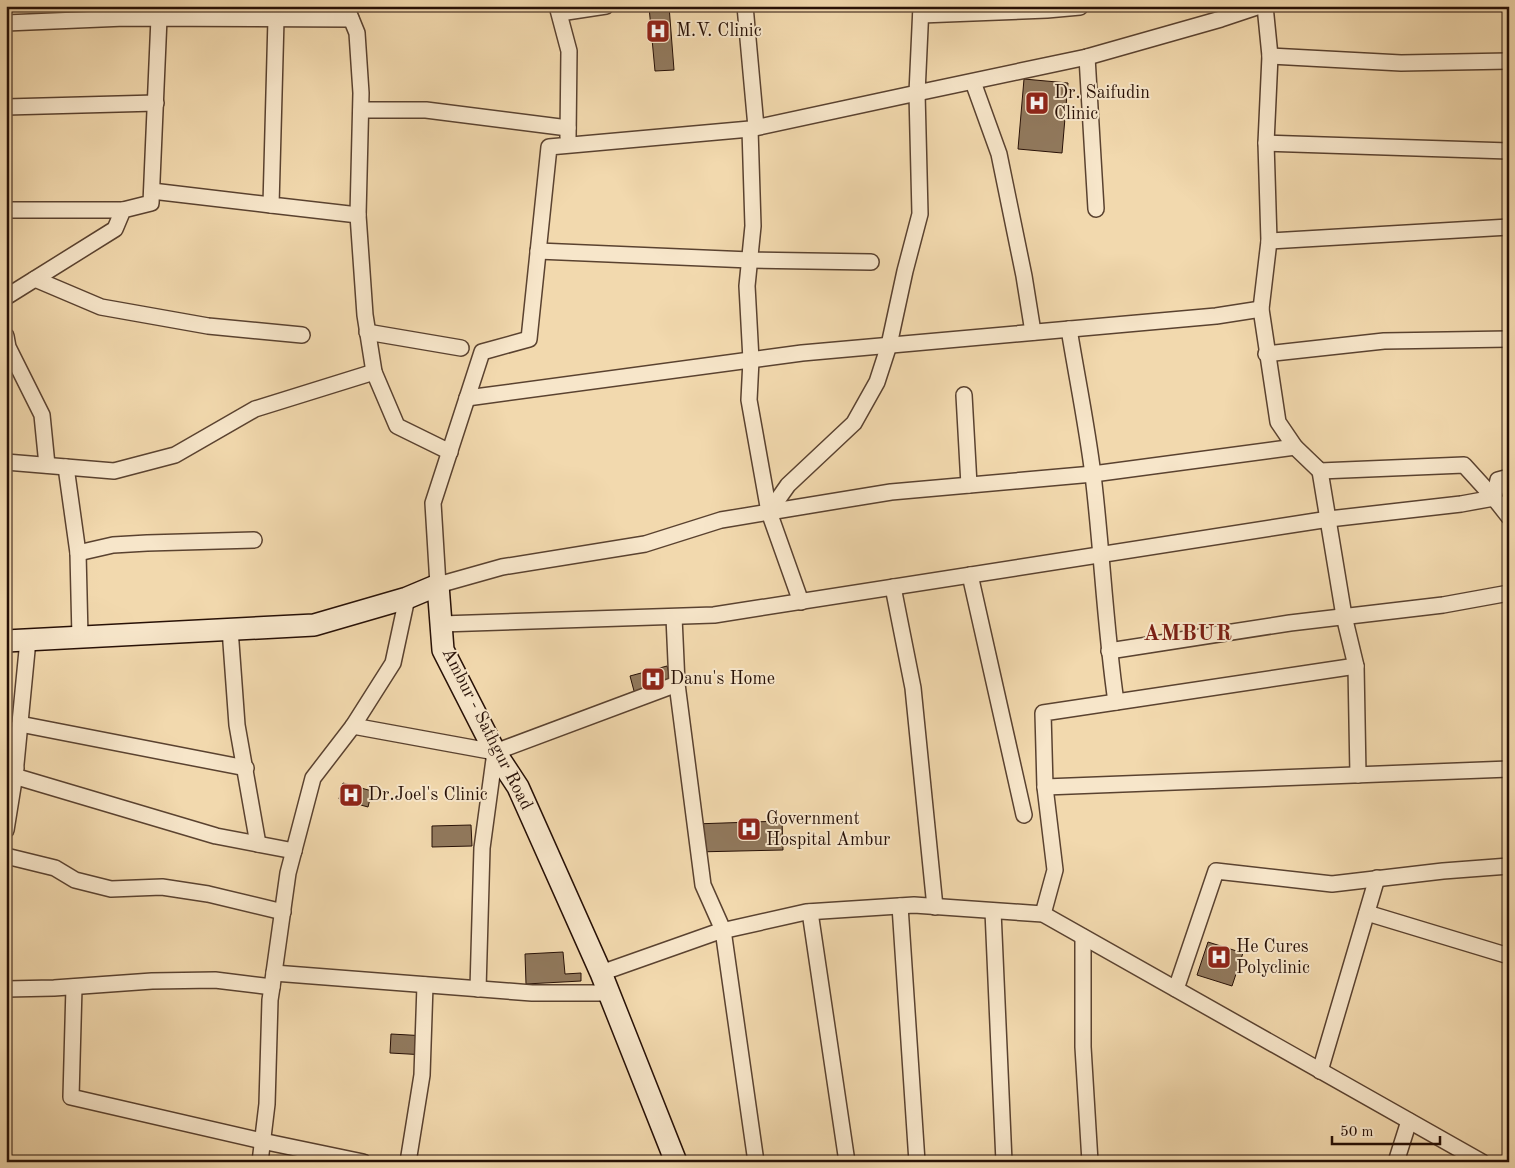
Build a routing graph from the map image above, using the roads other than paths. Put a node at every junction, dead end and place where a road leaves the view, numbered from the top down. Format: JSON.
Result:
{"nodes":[{"id":1,"x":606,"y":6,"type":"edge"},
{"id":2,"x":745,"y":6,"type":"edge"},
{"id":3,"x":1080,"y":6,"type":"edge"},
{"id":4,"x":1260,"y":6,"type":"edge"},
{"id":5,"x":1265,"y":6,"type":"edge"},
{"id":6,"x":559,"y":10,"type":"edge"},
{"id":7,"x":921,"y":11,"type":"edge"},
{"id":8,"x":176,"y":12,"type":"edge"},
{"id":9,"x":349,"y":13,"type":"edge"},
{"id":10,"x":159,"y":18,"type":"junction"},
{"id":11,"x":276,"y":19,"type":"junction"},
{"id":12,"x":6,"y":23,"type":"edge"},
{"id":13,"x":1270,"y":56,"type":"junction"},
{"id":14,"x":1087,"y":57,"type":"junction"},
{"id":15,"x":1509,"y":61,"type":"edge"},
{"id":16,"x":973,"y":82,"type":"junction"},
{"id":17,"x":917,"y":93,"type":"junction"},
{"id":18,"x":156,"y":103,"type":"junction"},
{"id":19,"x":6,"y":107,"type":"edge"},
{"id":20,"x":361,"y":110,"type":"junction"},
{"id":21,"x":568,"y":128,"type":"junction"},
{"id":22,"x":752,"y":128,"type":"junction"},
{"id":23,"x":1266,"y":143,"type":"junction"},
{"id":24,"x":568,"y":146,"type":"junction"},
{"id":25,"x":1509,"y":151,"type":"edge"},
{"id":26,"x":152,"y":190,"type":"junction"},
{"id":27,"x":271,"y":205,"type":"junction"},
{"id":28,"x":6,"y":210,"type":"edge"},
{"id":29,"x":123,"y":210,"type":"junction"},
{"id":30,"x":1096,"y":210,"type":"dead end"},
{"id":31,"x":358,"y":215,"type":"junction"},
{"id":32,"x":1509,"y":227,"type":"edge"},
{"id":33,"x":1269,"y":241,"type":"junction"},
{"id":34,"x":538,"y":251,"type":"junction"},
{"id":35,"x":750,"y":260,"type":"junction"},
{"id":36,"x":871,"y":262,"type":"dead end"},
{"id":37,"x":35,"y":279,"type":"junction"},
{"id":38,"x":6,"y":297,"type":"edge"},
{"id":39,"x":1261,"y":309,"type":"junction"},
{"id":40,"x":1069,"y":329,"type":"junction"},
{"id":41,"x":367,"y":332,"type":"junction"},
{"id":42,"x":1032,"y":332,"type":"junction"},
{"id":43,"x":302,"y":335,"type":"dead end"},
{"id":44,"x":6,"y":336,"type":"edge"},
{"id":45,"x":1509,"y":339,"type":"edge"},
{"id":46,"x":889,"y":345,"type":"junction"},
{"id":47,"x":461,"y":348,"type":"dead end"},
{"id":48,"x":1266,"y":354,"type":"junction"},
{"id":49,"x":751,"y":360,"type":"junction"},
{"id":50,"x":374,"y":372,"type":"junction"},
{"id":51,"x":964,"y":395,"type":"dead end"},
{"id":52,"x":467,"y":398,"type":"junction"},
{"id":53,"x":1295,"y":447,"type":"junction"},
{"id":54,"x":450,"y":452,"type":"junction"},
{"id":55,"x":6,"y":462,"type":"edge"},
{"id":56,"x":47,"y":465,"type":"junction"},
{"id":57,"x":66,"y":467,"type":"junction"},
{"id":58,"x":1320,"y":471,"type":"junction"},
{"id":59,"x":1093,"y":474,"type":"junction"},
{"id":60,"x":1509,"y":477,"type":"edge"},
{"id":61,"x":970,"y":484,"type":"junction"},
{"id":62,"x":1494,"y":498,"type":"junction"},
{"id":63,"x":769,"y":512,"type":"junction"},
{"id":64,"x":1509,"y":517,"type":"edge"},
{"id":65,"x":1329,"y":519,"type":"junction"},
{"id":66,"x":254,"y":540,"type":"dead end"},
{"id":67,"x":78,"y":553,"type":"junction"},
{"id":68,"x":1101,"y":554,"type":"junction"},
{"id":69,"x":970,"y":575,"type":"junction"},
{"id":70,"x":438,"y":585,"type":"junction"},
{"id":71,"x":893,"y":587,"type":"junction"},
{"id":72,"x":1509,"y":593,"type":"edge"},
{"id":73,"x":407,"y":598,"type":"junction"},
{"id":74,"x":801,"y":602,"type":"junction"},
{"id":75,"x":1344,"y":616,"type":"junction"},
{"id":76,"x":674,"y":617,"type":"junction"},
{"id":77,"x":441,"y":624,"type":"junction"},
{"id":78,"x":230,"y":629,"type":"junction"},
{"id":79,"x":80,"y":637,"type":"junction"},
{"id":80,"x":28,"y":640,"type":"junction"},
{"id":81,"x":6,"y":641,"type":"edge"},
{"id":82,"x":1109,"y":652,"type":"junction"},
{"id":83,"x":1356,"y":666,"type":"junction"},
{"id":84,"x":677,"y":684,"type":"junction"},
{"id":85,"x":1116,"y":702,"type":"junction"},
{"id":86,"x":20,"y":724,"type":"junction"},
{"id":87,"x":353,"y":726,"type":"junction"},
{"id":88,"x":496,"y":752,"type":"junction"},
{"id":89,"x":12,"y":767,"type":"edge"},
{"id":90,"x":246,"y":768,"type":"junction"},
{"id":91,"x":1509,"y":769,"type":"edge"},
{"id":92,"x":1358,"y":775,"type":"junction"},
{"id":93,"x":1045,"y":787,"type":"junction"},
{"id":94,"x":1024,"y":815,"type":"dead end"},
{"id":95,"x":6,"y":830,"type":"edge"},
{"id":96,"x":258,"y":844,"type":"junction"},
{"id":97,"x":294,"y":850,"type":"junction"},
{"id":98,"x":6,"y":856,"type":"edge"},
{"id":99,"x":1509,"y":866,"type":"edge"},
{"id":100,"x":1376,"y":878,"type":"junction"},
{"id":101,"x":900,"y":906,"type":"junction"},
{"id":102,"x":935,"y":907,"type":"junction"},
{"id":103,"x":993,"y":911,"type":"junction"},
{"id":104,"x":283,"y":912,"type":"junction"},
{"id":105,"x":810,"y":912,"type":"junction"},
{"id":106,"x":1367,"y":913,"type":"junction"},
{"id":107,"x":1043,"y":914,"type":"junction"},
{"id":108,"x":723,"y":930,"type":"junction"},
{"id":109,"x":1083,"y":937,"type":"junction"},
{"id":110,"x":1509,"y":956,"type":"edge"},
{"id":111,"x":601,"y":973,"type":"junction"},
{"id":112,"x":273,"y":980,"type":"junction"},
{"id":113,"x":425,"y":985,"type":"junction"},
{"id":114,"x":74,"y":987,"type":"junction"},
{"id":115,"x":6,"y":989,"type":"edge"},
{"id":116,"x":478,"y":989,"type":"junction"},
{"id":117,"x":1176,"y":989,"type":"junction"},
{"id":118,"x":609,"y":993,"type":"junction"},
{"id":119,"x":1320,"y":1071,"type":"junction"},
{"id":120,"x":1409,"y":1121,"type":"junction"},
{"id":121,"x":262,"y":1141,"type":"junction"},
{"id":122,"x":260,"y":1162,"type":"edge"},
{"id":123,"x":363,"y":1162,"type":"edge"},
{"id":124,"x":408,"y":1162,"type":"edge"},
{"id":125,"x":676,"y":1162,"type":"edge"},
{"id":126,"x":756,"y":1162,"type":"edge"},
{"id":127,"x":847,"y":1162,"type":"edge"},
{"id":128,"x":917,"y":1162,"type":"edge"},
{"id":129,"x":1004,"y":1162,"type":"edge"},
{"id":130,"x":1090,"y":1162,"type":"edge"},
{"id":131,"x":1396,"y":1162,"type":"edge"},
{"id":132,"x":1482,"y":1162,"type":"edge"}],
"edges":[{"from":1,"to":6,"type":"street"},
{"from":2,"to":22,"type":"street"},
{"from":3,"to":7,"type":"street"},
{"from":4,"to":14,"type":"street"},
{"from":5,"to":13,"type":"street"},
{"from":6,"to":21,"type":"street"},
{"from":7,"to":17,"type":"street"},
{"from":8,"to":10,"type":"street"},
{"from":8,"to":11,"type":"street"},
{"from":9,"to":11,"type":"street"},
{"from":9,"to":20,"type":"street"},
{"from":10,"to":12,"type":"street"},
{"from":10,"to":18,"type":"street"},
{"from":11,"to":27,"type":"street"},
{"from":13,"to":15,"type":"street"},
{"from":13,"to":23,"type":"street"},
{"from":14,"to":16,"type":"street"},
{"from":14,"to":30,"type":"street"},
{"from":16,"to":17,"type":"street"},
{"from":16,"to":42,"type":"street"},
{"from":17,"to":22,"type":"street"},
{"from":17,"to":46,"type":"street"},
{"from":18,"to":19,"type":"street"},
{"from":18,"to":26,"type":"street"},
{"from":20,"to":21,"type":"street"},
{"from":20,"to":31,"type":"street"},
{"from":21,"to":24,"type":"street"},
{"from":22,"to":24,"type":"street"},
{"from":22,"to":35,"type":"street"},
{"from":23,"to":25,"type":"street"},
{"from":23,"to":33,"type":"street"},
{"from":24,"to":34,"type":"street"},
{"from":26,"to":27,"type":"street"},
{"from":26,"to":29,"type":"street"},
{"from":27,"to":31,"type":"street"},
{"from":28,"to":29,"type":"street"},
{"from":29,"to":37,"type":"street"},
{"from":31,"to":41,"type":"street"},
{"from":32,"to":33,"type":"street"},
{"from":33,"to":39,"type":"street"},
{"from":34,"to":35,"type":"street"},
{"from":34,"to":52,"type":"street"},
{"from":35,"to":36,"type":"street"},
{"from":35,"to":49,"type":"street"},
{"from":37,"to":38,"type":"street"},
{"from":37,"to":43,"type":"street"},
{"from":39,"to":40,"type":"street"},
{"from":39,"to":48,"type":"street"},
{"from":40,"to":42,"type":"street"},
{"from":40,"to":59,"type":"street"},
{"from":41,"to":47,"type":"street"},
{"from":41,"to":50,"type":"street"},
{"from":42,"to":46,"type":"street"},
{"from":44,"to":56,"type":"street"},
{"from":45,"to":48,"type":"street"},
{"from":46,"to":49,"type":"street"},
{"from":46,"to":63,"type":"street"},
{"from":48,"to":53,"type":"street"},
{"from":49,"to":52,"type":"street"},
{"from":49,"to":63,"type":"street"},
{"from":50,"to":54,"type":"street"},
{"from":50,"to":57,"type":"street"},
{"from":51,"to":61,"type":"street"},
{"from":52,"to":54,"type":"street"},
{"from":53,"to":58,"type":"street"},
{"from":53,"to":59,"type":"street"},
{"from":54,"to":70,"type":"street"},
{"from":55,"to":56,"type":"street"},
{"from":56,"to":57,"type":"street"},
{"from":57,"to":67,"type":"street"},
{"from":58,"to":62,"type":"street"},
{"from":58,"to":65,"type":"street"},
{"from":59,"to":61,"type":"street"},
{"from":59,"to":68,"type":"street"},
{"from":60,"to":62,"type":"street"},
{"from":61,"to":63,"type":"street"},
{"from":62,"to":64,"type":"street"},
{"from":62,"to":65,"type":"street"},
{"from":63,"to":70,"type":"street"},
{"from":63,"to":74,"type":"street"},
{"from":65,"to":68,"type":"street"},
{"from":65,"to":75,"type":"street"},
{"from":66,"to":67,"type":"street"},
{"from":67,"to":79,"type":"street"},
{"from":68,"to":69,"type":"street"},
{"from":68,"to":82,"type":"street"},
{"from":69,"to":71,"type":"street"},
{"from":69,"to":94,"type":"street"},
{"from":70,"to":73,"type":"main road"},
{"from":70,"to":77,"type":"main road","name":"Ambur - Sathgur Road"},
{"from":71,"to":74,"type":"street"},
{"from":71,"to":102,"type":"street"},
{"from":72,"to":75,"type":"street"},
{"from":73,"to":78,"type":"main road"},
{"from":73,"to":87,"type":"street"},
{"from":74,"to":76,"type":"street"},
{"from":75,"to":82,"type":"street"},
{"from":75,"to":83,"type":"street"},
{"from":76,"to":77,"type":"street"},
{"from":76,"to":84,"type":"street"},
{"from":77,"to":88,"type":"main road","name":"Ambur - Sathgur Road"},
{"from":78,"to":79,"type":"main road"},
{"from":78,"to":90,"type":"street"},
{"from":79,"to":80,"type":"main road"},
{"from":80,"to":81,"type":"main road"},
{"from":80,"to":86,"type":"street"},
{"from":82,"to":85,"type":"street"},
{"from":83,"to":85,"type":"street"},
{"from":83,"to":92,"type":"street"},
{"from":84,"to":88,"type":"street"},
{"from":84,"to":108,"type":"street"},
{"from":85,"to":93,"type":"street"},
{"from":86,"to":89,"type":"street"},
{"from":86,"to":90,"type":"street"},
{"from":87,"to":88,"type":"street"},
{"from":87,"to":97,"type":"street"},
{"from":88,"to":111,"type":"main road","name":"Ambur - Sathgur Road"},
{"from":88,"to":116,"type":"street"},
{"from":89,"to":95,"type":"street"},
{"from":89,"to":96,"type":"street"},
{"from":90,"to":96,"type":"street"},
{"from":91,"to":92,"type":"street"},
{"from":92,"to":93,"type":"street"},
{"from":93,"to":107,"type":"street"},
{"from":96,"to":97,"type":"street"},
{"from":97,"to":104,"type":"street"},
{"from":98,"to":104,"type":"street"},
{"from":99,"to":100,"type":"street"},
{"from":100,"to":106,"type":"street"},
{"from":100,"to":117,"type":"street"},
{"from":101,"to":102,"type":"street"},
{"from":101,"to":105,"type":"street"},
{"from":101,"to":128,"type":"street"},
{"from":102,"to":103,"type":"street"},
{"from":103,"to":107,"type":"street"},
{"from":103,"to":129,"type":"street"},
{"from":104,"to":112,"type":"street"},
{"from":105,"to":108,"type":"street"},
{"from":105,"to":127,"type":"street"},
{"from":106,"to":110,"type":"street"},
{"from":106,"to":119,"type":"street"},
{"from":107,"to":109,"type":"street"},
{"from":108,"to":111,"type":"street"},
{"from":108,"to":126,"type":"street"},
{"from":109,"to":117,"type":"street"},
{"from":109,"to":130,"type":"street"},
{"from":111,"to":118,"type":"main road","name":"Ambur - Sathgur Road"},
{"from":112,"to":113,"type":"street"},
{"from":112,"to":114,"type":"street"},
{"from":112,"to":121,"type":"street"},
{"from":113,"to":116,"type":"street"},
{"from":113,"to":124,"type":"street"},
{"from":114,"to":115,"type":"street"},
{"from":114,"to":121,"type":"street"},
{"from":116,"to":118,"type":"street"},
{"from":117,"to":119,"type":"street"},
{"from":118,"to":125,"type":"main road","name":"Ambur - Sathgur Road"},
{"from":119,"to":120,"type":"street"},
{"from":120,"to":131,"type":"street"},
{"from":120,"to":132,"type":"street"},
{"from":121,"to":122,"type":"street"},
{"from":121,"to":123,"type":"street"}]}
